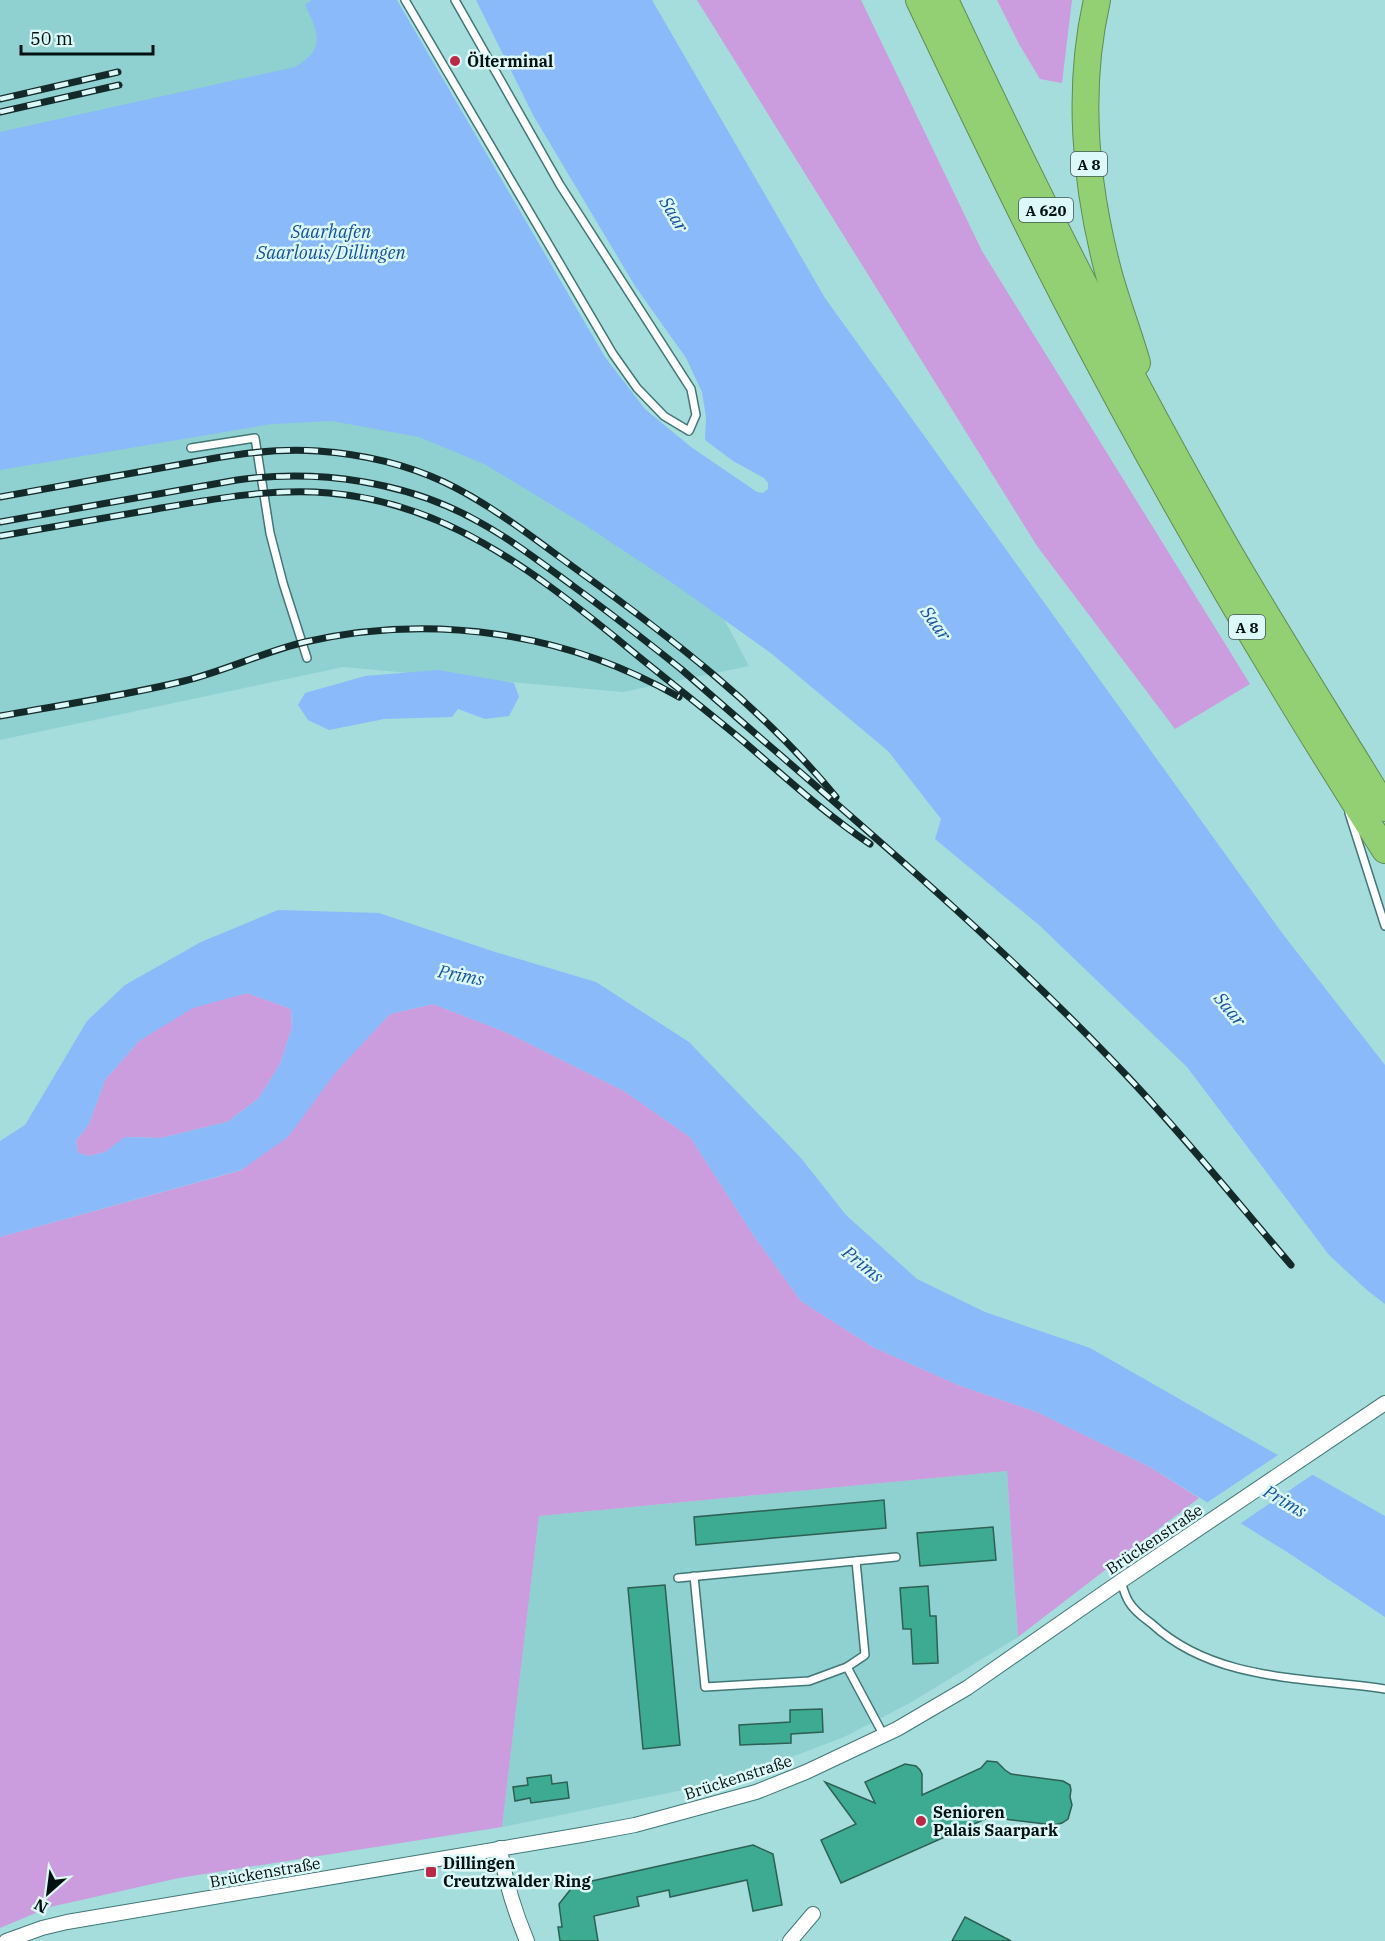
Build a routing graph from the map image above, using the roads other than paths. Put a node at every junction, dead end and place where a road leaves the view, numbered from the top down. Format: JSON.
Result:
{"nodes":[{"id":1,"x":405,"y":0,"type":"edge"},
{"id":2,"x":455,"y":0,"type":"edge"},
{"id":3,"x":919,"y":0,"type":"edge"},
{"id":4,"x":945,"y":0,"type":"edge"},
{"id":5,"x":1097,"y":0,"type":"edge"},
{"id":6,"x":1154,"y":417,"type":"junction"},
{"id":7,"x":191,"y":448,"type":"dead end"},
{"id":8,"x":307,"y":658,"type":"dead end"},
{"id":9,"x":1338,"y":776,"type":"junction"},
{"id":10,"x":1385,"y":808,"type":"edge"},
{"id":11,"x":1385,"y":850,"type":"edge"},
{"id":12,"x":1385,"y":926,"type":"edge"},
{"id":13,"x":1385,"y":1403,"type":"edge"},
{"id":14,"x":896,"y":1557,"type":"dead end"},
{"id":15,"x":856,"y":1561,"type":"junction"},
{"id":16,"x":694,"y":1576,"type":"junction"},
{"id":17,"x":678,"y":1578,"type":"dead end"},
{"id":18,"x":1121,"y":1581,"type":"junction"},
{"id":19,"x":847,"y":1667,"type":"junction"},
{"id":20,"x":1385,"y":1689,"type":"edge"},
{"id":21,"x":884,"y":1736,"type":"junction"},
{"id":22,"x":500,"y":1848,"type":"junction"},
{"id":23,"x":813,"y":1914,"type":"dead end"},
{"id":24,"x":6,"y":1941,"type":"edge"},
{"id":25,"x":526,"y":1941,"type":"edge"},
{"id":26,"x":790,"y":1941,"type":"edge"}],
"edges":[{"from":1,"to":2,"type":"lane"},
{"from":3,"to":9,"type":"highway","number":"A 8"},
{"from":4,"to":6,"type":"highway","number":"A 620"},
{"from":5,"to":6,"type":"highway","number":"A 8"},
{"from":6,"to":10,"type":"highway","number":"A 8"},
{"from":7,"to":8,"type":"lane"},
{"from":9,"to":11,"type":"highway","number":"A 8"},
{"from":9,"to":12,"type":"lane"},
{"from":13,"to":18,"type":"street","name":"Brückenstraße"},
{"from":14,"to":15,"type":"lane"},
{"from":15,"to":16,"type":"lane"},
{"from":15,"to":19,"type":"lane"},
{"from":16,"to":17,"type":"lane"},
{"from":16,"to":19,"type":"lane"},
{"from":18,"to":20,"type":"lane"},
{"from":18,"to":21,"type":"street","name":"Brückenstraße"},
{"from":19,"to":21,"type":"lane"},
{"from":21,"to":22,"type":"street","name":"Brückenstraße"},
{"from":22,"to":24,"type":"street","name":"Brückenstraße"},
{"from":22,"to":25,"type":"street"},
{"from":23,"to":26,"type":"street"}]}
